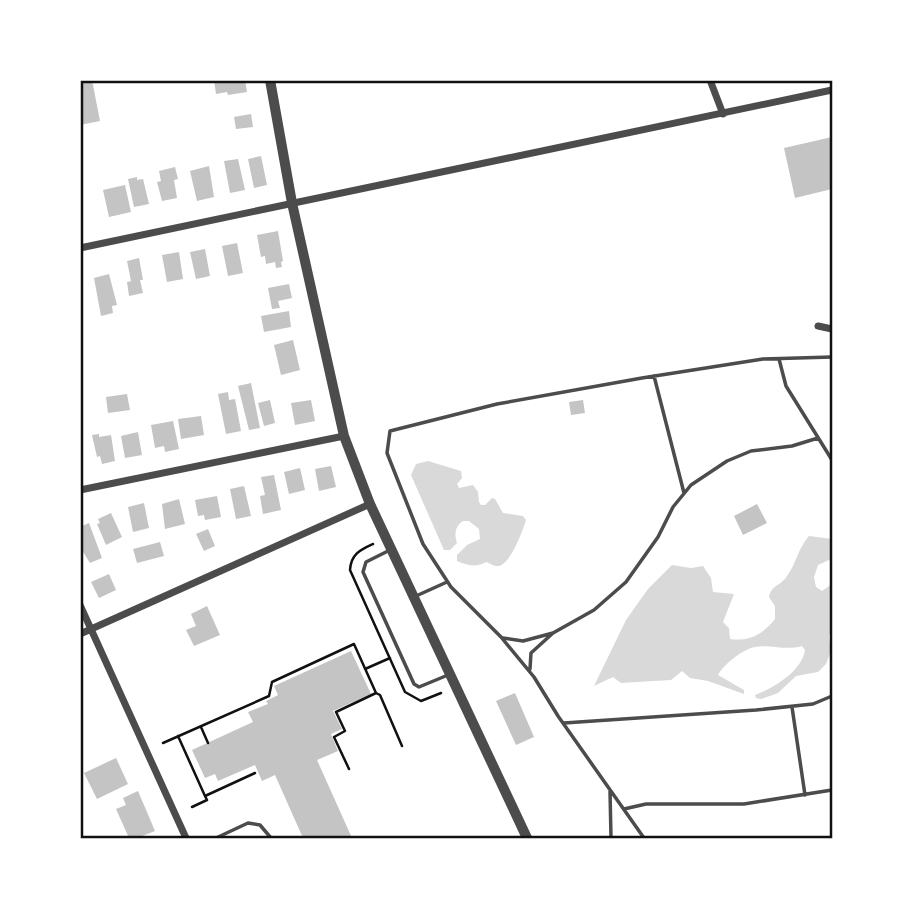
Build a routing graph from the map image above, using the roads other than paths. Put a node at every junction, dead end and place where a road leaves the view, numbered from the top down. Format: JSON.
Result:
{"nodes":[{"id":1,"x":270,"y":80,"type":"edge"},
{"id":2,"x":710,"y":80,"type":"edge"},
{"id":3,"x":832,"y":90,"type":"edge"},
{"id":4,"x":723,"y":114,"type":"junction"},
{"id":5,"x":292,"y":203,"type":"junction"},
{"id":6,"x":80,"y":248,"type":"edge"},
{"id":7,"x":818,"y":326,"type":"dead end"},
{"id":8,"x":832,"y":328,"type":"edge"},
{"id":9,"x":832,"y":357,"type":"edge"},
{"id":10,"x":779,"y":359,"type":"junction"},
{"id":11,"x":654,"y":376,"type":"junction"},
{"id":12,"x":344,"y":436,"type":"junction"},
{"id":13,"x":818,"y":438,"type":"junction"},
{"id":14,"x":832,"y":460,"type":"edge"},
{"id":15,"x":80,"y":490,"type":"edge"},
{"id":16,"x":684,"y":493,"type":"junction"},
{"id":17,"x":370,"y":504,"type":"junction"},
{"id":18,"x":391,"y":549,"type":"junction"},
{"id":19,"x":447,"y":581,"type":"junction"},
{"id":20,"x":414,"y":597,"type":"junction"},
{"id":21,"x":80,"y":605,"type":"edge"},
{"id":22,"x":92,"y":629,"type":"junction"},
{"id":23,"x":553,"y":633,"type":"junction"},
{"id":24,"x":80,"y":634,"type":"edge"},
{"id":25,"x":501,"y":637,"type":"junction"},
{"id":26,"x":529,"y":671,"type":"junction"},
{"id":27,"x":450,"y":674,"type":"junction"},
{"id":28,"x":832,"y":696,"type":"edge"},
{"id":29,"x":792,"y":706,"type":"junction"},
{"id":30,"x":563,"y":723,"type":"junction"},
{"id":31,"x":610,"y":789,"type":"junction"},
{"id":32,"x":832,"y":790,"type":"edge"},
{"id":33,"x":805,"y":795,"type":"junction"},
{"id":34,"x":624,"y":809,"type":"junction"},
{"id":35,"x":186,"y":838,"type":"edge"},
{"id":36,"x":216,"y":838,"type":"edge"},
{"id":37,"x":271,"y":838,"type":"edge"},
{"id":38,"x":527,"y":838,"type":"edge"},
{"id":39,"x":611,"y":838,"type":"edge"},
{"id":40,"x":644,"y":838,"type":"edge"}],
"edges":[{"from":1,"to":5,"type":"street"},
{"from":2,"to":4,"type":"street"},
{"from":3,"to":4,"type":"street"},
{"from":4,"to":5,"type":"street"},
{"from":5,"to":6,"type":"street"},
{"from":5,"to":12,"type":"street"},
{"from":7,"to":8,"type":"street"},
{"from":9,"to":10,"type":"lane"},
{"from":10,"to":11,"type":"lane"},
{"from":10,"to":13,"type":"lane"},
{"from":11,"to":16,"type":"lane"},
{"from":11,"to":19,"type":"lane"},
{"from":12,"to":15,"type":"street"},
{"from":12,"to":17,"type":"street"},
{"from":13,"to":14,"type":"lane"},
{"from":13,"to":16,"type":"lane"},
{"from":16,"to":23,"type":"lane"},
{"from":17,"to":18,"type":"street"},
{"from":17,"to":22,"type":"street"},
{"from":18,"to":20,"type":"street"},
{"from":18,"to":27,"type":"lane"},
{"from":19,"to":20,"type":"lane"},
{"from":19,"to":25,"type":"lane"},
{"from":20,"to":27,"type":"street"},
{"from":21,"to":22,"type":"street"},
{"from":22,"to":24,"type":"street"},
{"from":22,"to":35,"type":"street"},
{"from":23,"to":25,"type":"lane"},
{"from":23,"to":26,"type":"lane"},
{"from":25,"to":26,"type":"lane"},
{"from":26,"to":30,"type":"lane"},
{"from":27,"to":38,"type":"street"},
{"from":28,"to":29,"type":"lane"},
{"from":29,"to":30,"type":"lane"},
{"from":29,"to":33,"type":"lane"},
{"from":30,"to":31,"type":"lane"},
{"from":31,"to":34,"type":"lane"},
{"from":31,"to":39,"type":"lane"},
{"from":32,"to":33,"type":"lane"},
{"from":33,"to":34,"type":"lane"},
{"from":34,"to":40,"type":"lane"},
{"from":36,"to":37,"type":"lane"}]}
